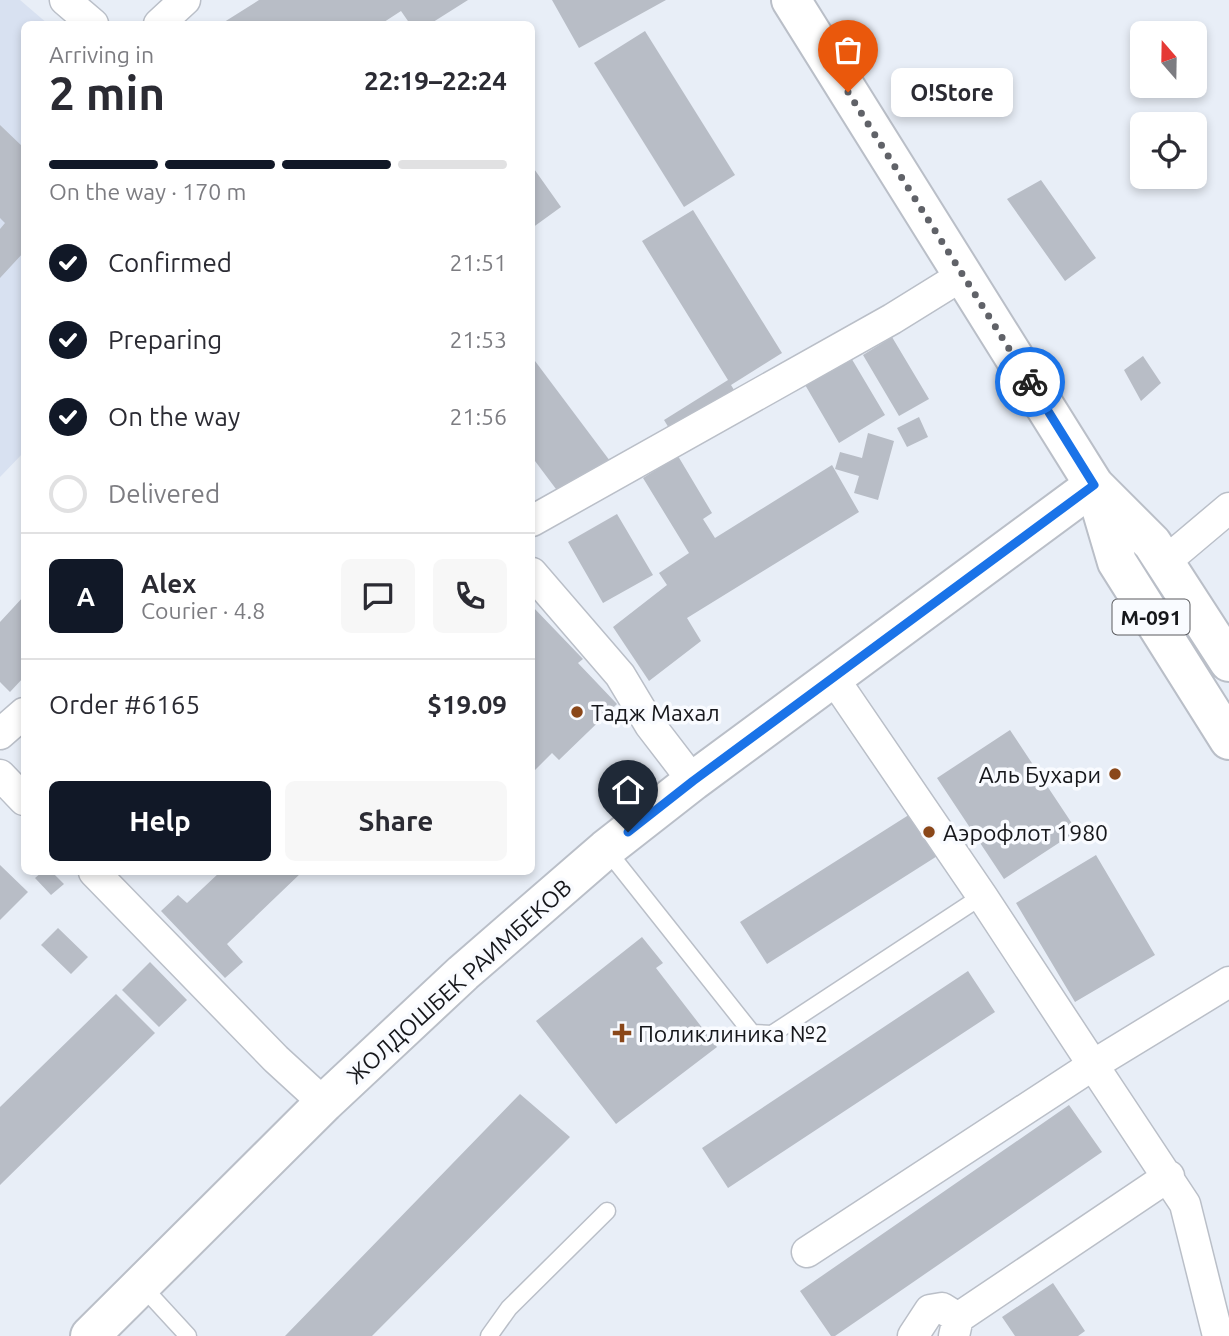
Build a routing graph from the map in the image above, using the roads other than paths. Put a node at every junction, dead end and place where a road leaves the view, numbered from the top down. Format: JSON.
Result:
{"nodes":[{"id":1,"x":65,"y":0,"type":"edge"},
{"id":2,"x":185,"y":0,"type":"edge"},
{"id":3,"x":791,"y":0,"type":"edge"},
{"id":4,"x":90,"y":21,"type":"edge"},
{"id":5,"x":162,"y":21,"type":"edge"},
{"id":6,"x":963,"y":275,"type":"junction"},
{"id":7,"x":1094,"y":485,"type":"junction"},
{"id":8,"x":1229,"y":508,"type":"edge"},
{"id":9,"x":535,"y":520,"type":"edge"},
{"id":10,"x":1165,"y":562,"type":"junction"},
{"id":11,"x":535,"y":576,"type":"edge"},
{"id":12,"x":1229,"y":662,"type":"edge"},
{"id":13,"x":834,"y":678,"type":"junction"},
{"id":14,"x":21,"y":716,"type":"edge"},
{"id":15,"x":0,"y":734,"type":"edge"},
{"id":16,"x":1229,"y":740,"type":"edge"},
{"id":17,"x":0,"y":775,"type":"edge"},
{"id":18,"x":693,"y":781,"type":"junction"},
{"id":19,"x":21,"y":797,"type":"edge"},
{"id":20,"x":607,"y":849,"type":"junction"},
{"id":21,"x":97,"y":875,"type":"edge"},
{"id":22,"x":982,"y":896,"type":"junction"},
{"id":23,"x":1229,"y":982,"type":"edge"},
{"id":24,"x":1093,"y":1065,"type":"junction"},
{"id":25,"x":324,"y":1103,"type":"junction"},
{"id":26,"x":1169,"y":1176,"type":"junction"},
{"id":27,"x":607,"y":1211,"type":"dead end"},
{"id":28,"x":807,"y":1252,"type":"dead end"},
{"id":29,"x":142,"y":1286,"type":"junction"},
{"id":30,"x":956,"y":1327,"type":"edge"},
{"id":31,"x":90,"y":1336,"type":"edge"},
{"id":32,"x":188,"y":1336,"type":"edge"},
{"id":33,"x":489,"y":1336,"type":"edge"},
{"id":34,"x":913,"y":1336,"type":"edge"},
{"id":35,"x":1218,"y":1336,"type":"edge"}],
"edges":[{"from":1,"to":4,"type":"street"},
{"from":2,"to":5,"type":"street"},
{"from":3,"to":6,"type":"main road","number":"М-091"},
{"from":6,"to":7,"type":"main road","number":"М-091"},
{"from":6,"to":9,"type":"street"},
{"from":7,"to":10,"type":"main road","number":"М-091"},
{"from":7,"to":13,"type":"main road","name":"ЖОЛДОШБЕК РАИМБЕКОВ"},
{"from":7,"to":16,"type":"main road","number":"М-091"},
{"from":8,"to":10,"type":"street"},
{"from":10,"to":12,"type":"main road","number":"М-091"},
{"from":11,"to":18,"type":"street"},
{"from":13,"to":18,"type":"main road","name":"ЖОЛДОШБЕК РАИМБЕКОВ"},
{"from":13,"to":22,"type":"street"},
{"from":14,"to":15,"type":"street"},
{"from":17,"to":19,"type":"street"},
{"from":18,"to":20,"type":"main road","name":"ЖОЛДОШБЕК РАИМБЕКОВ"},
{"from":20,"to":22,"type":"lane"},
{"from":20,"to":25,"type":"main road","name":"ЖОЛДОШБЕК РАИМБЕКОВ"},
{"from":21,"to":25,"type":"street"},
{"from":22,"to":24,"type":"street"},
{"from":23,"to":24,"type":"street"},
{"from":24,"to":26,"type":"street"},
{"from":24,"to":28,"type":"street"},
{"from":25,"to":29,"type":"main road","name":"ЖОЛДОШБЕК РАИМБЕКОВ"},
{"from":26,"to":30,"type":"street"},
{"from":26,"to":35,"type":"street"},
{"from":27,"to":33,"type":"lane"},
{"from":29,"to":31,"type":"main road","name":"ЖОЛДОШБЕК РАИМБЕКОВ"},
{"from":29,"to":32,"type":"lane"},
{"from":30,"to":34,"type":"street"}]}
